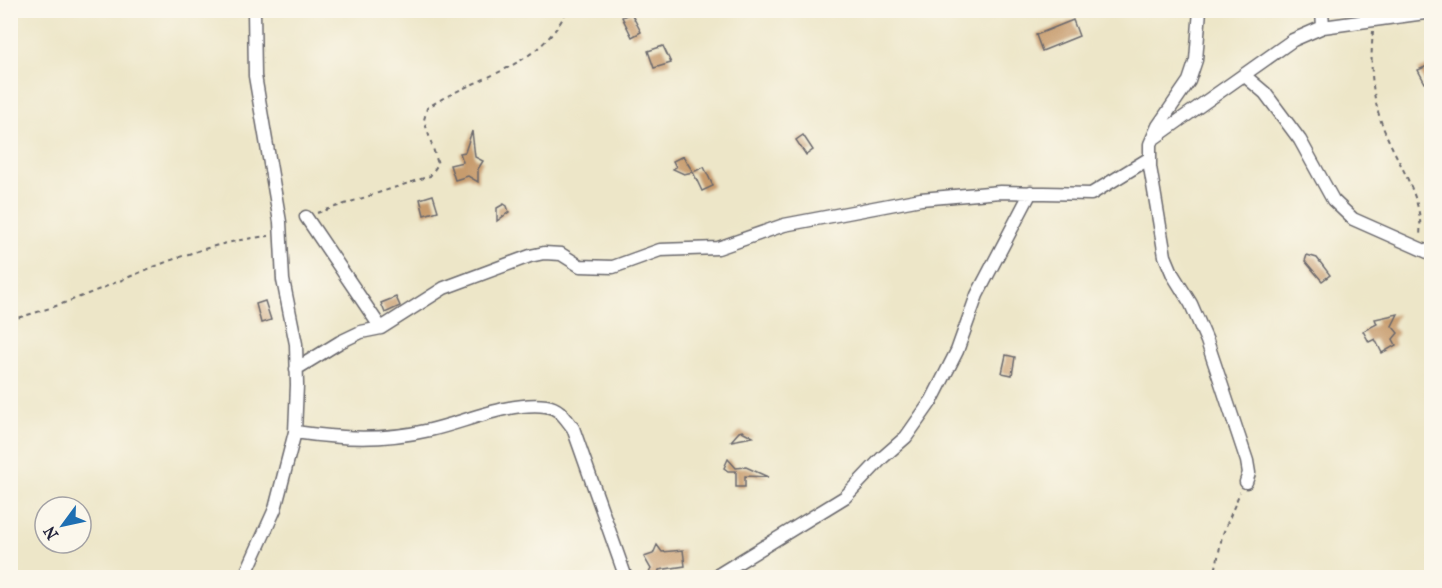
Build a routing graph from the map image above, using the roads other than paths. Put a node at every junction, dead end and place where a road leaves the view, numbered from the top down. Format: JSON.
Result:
{"nodes":[{"id":1,"x":254,"y":10,"type":"edge"},
{"id":2,"x":1200,"y":10,"type":"edge"},
{"id":3,"x":1322,"y":10,"type":"edge"},
{"id":4,"x":1431,"y":12,"type":"edge"},
{"id":5,"x":1323,"y":27,"type":"junction"},
{"id":6,"x":1245,"y":76,"type":"junction"},
{"id":7,"x":1152,"y":140,"type":"junction"},
{"id":8,"x":1150,"y":159,"type":"junction"},
{"id":9,"x":1031,"y":192,"type":"junction"},
{"id":10,"x":306,"y":217,"type":"road end"},
{"id":11,"x":1431,"y":254,"type":"edge"},
{"id":12,"x":381,"y":328,"type":"junction"},
{"id":13,"x":296,"y":369,"type":"junction"},
{"id":14,"x":295,"y":432,"type":"junction"},
{"id":15,"x":1246,"y":482,"type":"road end"},
{"id":16,"x":244,"y":578,"type":"edge"},
{"id":17,"x":626,"y":578,"type":"edge"},
{"id":18,"x":713,"y":578,"type":"edge"}],
"edges":[{"from":1,"to":13,"type":"street"},
{"from":2,"to":7,"type":"street"},
{"from":3,"to":5,"type":"street"},
{"from":4,"to":5,"type":"street"},
{"from":5,"to":6,"type":"street"},
{"from":6,"to":7,"type":"street"},
{"from":6,"to":11,"type":"street"},
{"from":7,"to":8,"type":"street"},
{"from":8,"to":9,"type":"street"},
{"from":8,"to":15,"type":"street"},
{"from":9,"to":12,"type":"street"},
{"from":9,"to":18,"type":"street"},
{"from":10,"to":12,"type":"street"},
{"from":12,"to":13,"type":"street"},
{"from":13,"to":14,"type":"street"},
{"from":14,"to":16,"type":"street"},
{"from":14,"to":17,"type":"street"}]}
